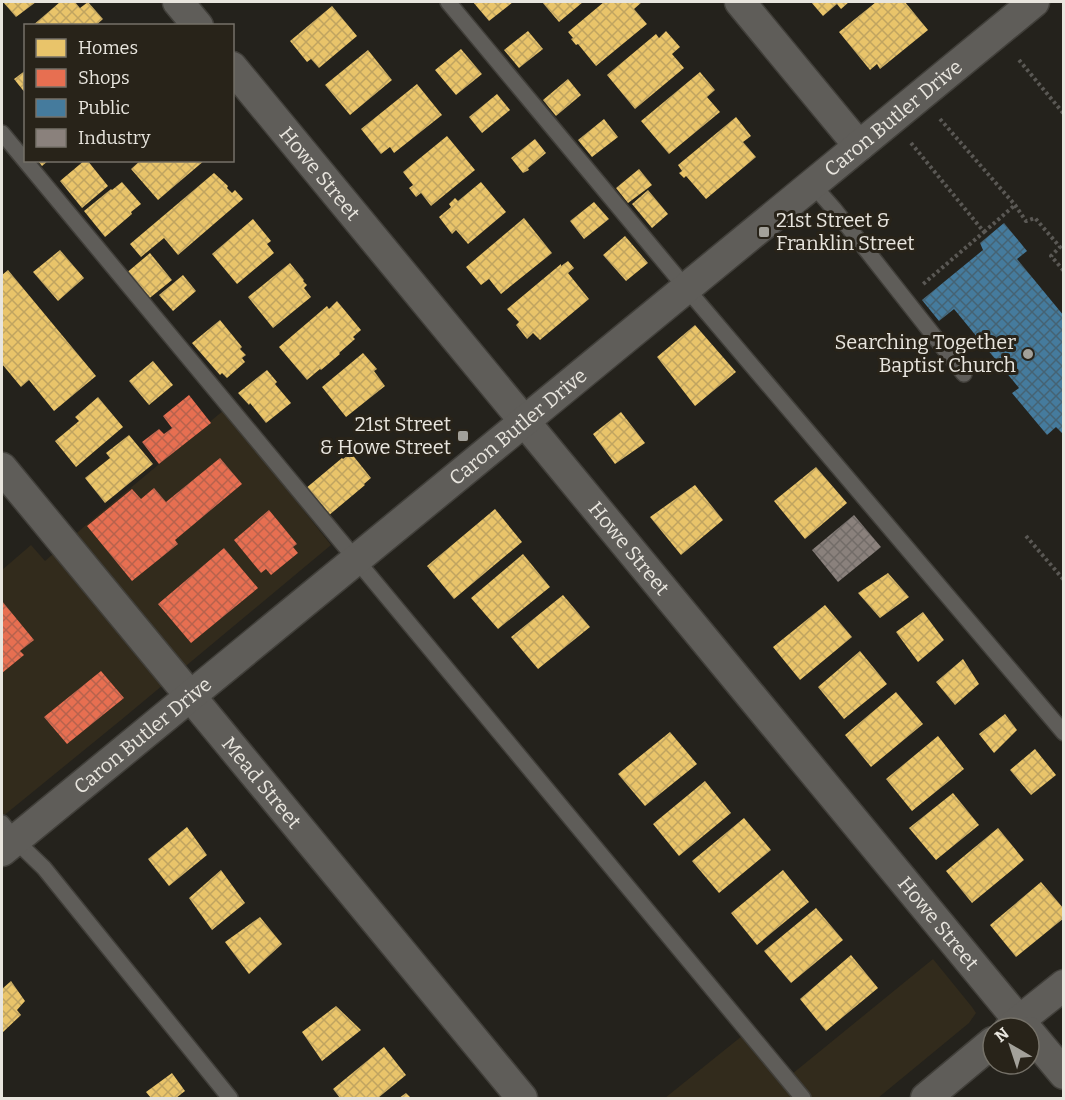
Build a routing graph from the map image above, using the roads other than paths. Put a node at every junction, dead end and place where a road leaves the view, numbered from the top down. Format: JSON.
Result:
{"nodes":[{"id":1,"x":178,"y":2,"type":"edge"},
{"id":2,"x":448,"y":2,"type":"edge"},
{"id":3,"x":740,"y":2,"type":"edge"},
{"id":4,"x":1020,"y":6,"type":"edge"},
{"id":5,"x":196,"y":24,"type":"edge"},
{"id":6,"x":234,"y":69,"type":"edge"},
{"id":7,"x":2,"y":133,"type":"edge"},
{"id":8,"x":859,"y":146,"type":"junction"},
{"id":9,"x":24,"y":160,"type":"edge"},
{"id":10,"x":26,"y":162,"type":"edge"},
{"id":11,"x":812,"y":184,"type":"junction"},
{"id":12,"x":686,"y":288,"type":"junction"},
{"id":13,"x":964,"y":374,"type":"dead end"},
{"id":14,"x":525,"y":421,"type":"junction"},
{"id":15,"x":2,"y":468,"type":"edge"},
{"id":16,"x":355,"y":560,"type":"junction"},
{"id":17,"x":190,"y":696,"type":"junction"},
{"id":18,"x":1064,"y":733,"type":"edge"},
{"id":19,"x":6,"y":838,"type":"edge"},
{"id":20,"x":1064,"y":985,"type":"edge"},
{"id":21,"x":1012,"y":1016,"type":"edge"},
{"id":22,"x":1032,"y":1016,"type":"edge"},
{"id":23,"x":1041,"y":1049,"type":"edge"},
{"id":24,"x":981,"y":1052,"type":"edge"},
{"id":25,"x":1064,"y":1074,"type":"edge"},
{"id":26,"x":230,"y":1098,"type":"edge"},
{"id":27,"x":522,"y":1098,"type":"edge"},
{"id":28,"x":803,"y":1098,"type":"edge"},
{"id":29,"x":926,"y":1098,"type":"edge"}],
"edges":[{"from":1,"to":5,"type":"street"},
{"from":2,"to":12,"type":"lane"},
{"from":3,"to":8,"type":"street"},
{"from":4,"to":8,"type":"street","name":"Caron Butler Drive"},
{"from":6,"to":14,"type":"street","name":"Howe Street"},
{"from":7,"to":9,"type":"lane"},
{"from":8,"to":11,"type":"street","name":"Caron Butler Drive"},
{"from":10,"to":16,"type":"lane"},
{"from":11,"to":12,"type":"street","name":"Caron Butler Drive"},
{"from":11,"to":13,"type":"lane"},
{"from":12,"to":14,"type":"street","name":"Caron Butler Drive"},
{"from":12,"to":18,"type":"lane"},
{"from":14,"to":16,"type":"street","name":"Caron Butler Drive"},
{"from":14,"to":21,"type":"street","name":"Howe Street"},
{"from":15,"to":17,"type":"street","name":"Mead Street"},
{"from":16,"to":17,"type":"street","name":"Caron Butler Drive"},
{"from":16,"to":28,"type":"lane"},
{"from":17,"to":19,"type":"street","name":"Caron Butler Drive"},
{"from":17,"to":27,"type":"street","name":"Mead Street"},
{"from":19,"to":26,"type":"lane"},
{"from":20,"to":22,"type":"street"},
{"from":23,"to":25,"type":"street","name":"Howe Street"},
{"from":24,"to":29,"type":"street"}]}
